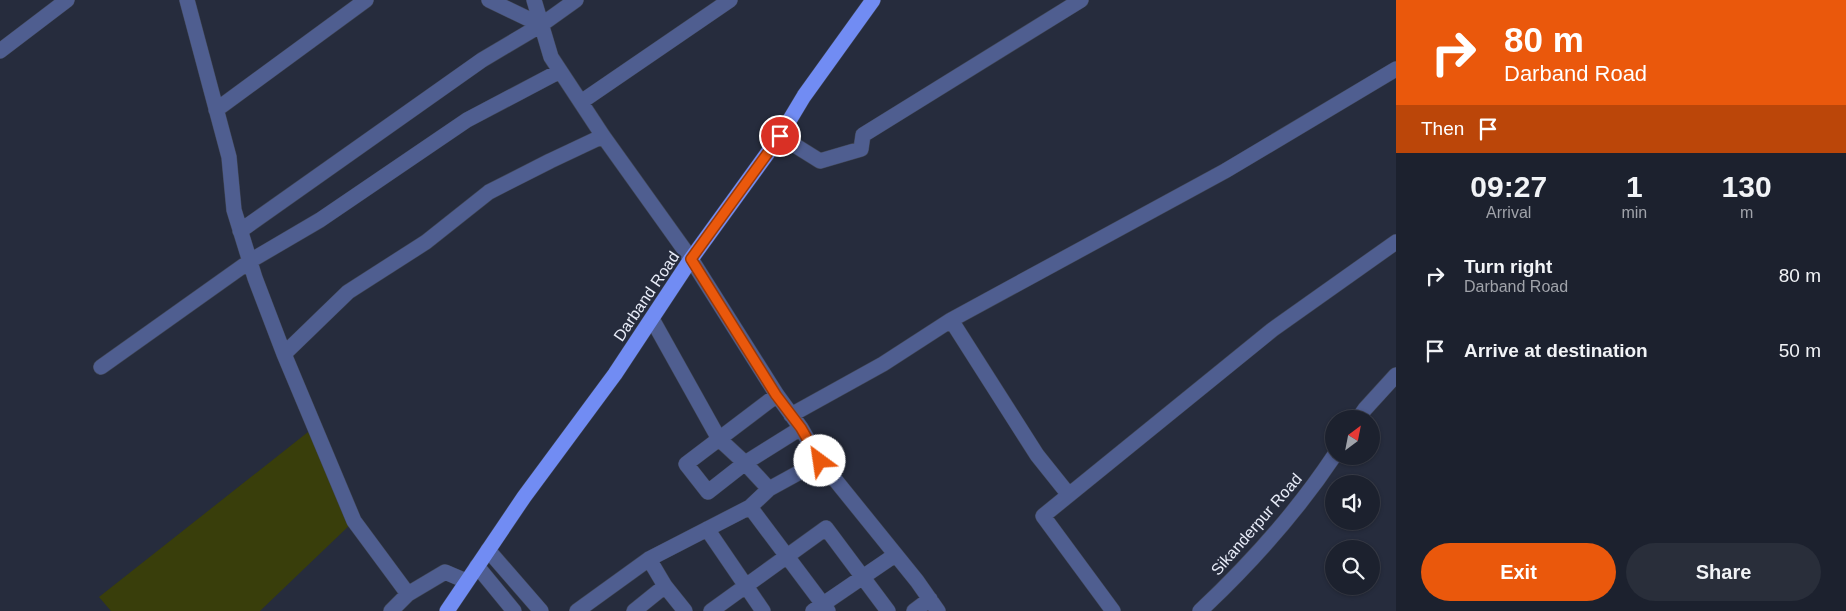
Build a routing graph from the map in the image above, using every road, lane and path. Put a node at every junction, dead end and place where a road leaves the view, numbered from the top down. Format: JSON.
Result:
{"nodes":[{"id":1,"x":67,"y":0,"type":"edge"},
{"id":2,"x":187,"y":0,"type":"edge"},
{"id":3,"x":366,"y":0,"type":"edge"},
{"id":4,"x":489,"y":0,"type":"edge"},
{"id":5,"x":534,"y":0,"type":"edge"},
{"id":6,"x":576,"y":0,"type":"edge"},
{"id":7,"x":730,"y":0,"type":"edge"},
{"id":8,"x":873,"y":0,"type":"edge"},
{"id":9,"x":1081,"y":0,"type":"edge"},
{"id":10,"x":541,"y":25,"type":"junction"},
{"id":11,"x":0,"y":51,"type":"edge"},
{"id":12,"x":1396,"y":69,"type":"edge"},
{"id":13,"x":560,"y":71,"type":"junction"},
{"id":14,"x":580,"y":102,"type":"junction"},
{"id":15,"x":216,"y":110,"type":"junction"},
{"id":16,"x":603,"y":136,"type":"junction"},
{"id":17,"x":780,"y":136,"type":"junction"},
{"id":18,"x":240,"y":231,"type":"junction"},
{"id":19,"x":1396,"y":242,"type":"edge"},
{"id":20,"x":691,"y":259,"type":"junction"},
{"id":21,"x":250,"y":261,"type":"junction"},
{"id":22,"x":652,"y":319,"type":"junction"},
{"id":23,"x":951,"y":320,"type":"junction"},
{"id":24,"x":284,"y":354,"type":"junction"},
{"id":25,"x":102,"y":367,"type":"dead end"},
{"id":26,"x":1396,"y":375,"type":"edge"},
{"id":27,"x":776,"y":395,"type":"junction"},
{"id":28,"x":1364,"y":410,"type":"edge"},
{"id":29,"x":791,"y":415,"type":"junction"},
{"id":30,"x":801,"y":428,"type":"junction"},
{"id":31,"x":719,"y":439,"type":"junction"},
{"id":32,"x":820,"y":461,"type":"junction"},
{"id":33,"x":745,"y":463,"type":"junction"},
{"id":34,"x":1328,"y":465,"type":"edge"},
{"id":35,"x":769,"y":489,"type":"junction"},
{"id":36,"x":1069,"y":495,"type":"junction"},
{"id":37,"x":750,"y":507,"type":"junction"},
{"id":38,"x":707,"y":529,"type":"junction"},
{"id":39,"x":488,"y":550,"type":"junction"},
{"id":40,"x":895,"y":555,"type":"junction"},
{"id":41,"x":787,"y":557,"type":"junction"},
{"id":42,"x":649,"y":559,"type":"junction"},
{"id":43,"x":477,"y":566,"type":"junction"},
{"id":44,"x":863,"y":577,"type":"junction"},
{"id":45,"x":466,"y":581,"type":"junction"},
{"id":46,"x":665,"y":586,"type":"junction"},
{"id":47,"x":746,"y":586,"type":"junction"},
{"id":48,"x":408,"y":594,"type":"junction"},
{"id":49,"x":934,"y":605,"type":"edge"},
{"id":50,"x":821,"y":608,"type":"edge"},
{"id":51,"x":391,"y":611,"type":"edge"},
{"id":52,"x":447,"y":611,"type":"edge"},
{"id":53,"x":514,"y":611,"type":"edge"},
{"id":54,"x":541,"y":611,"type":"edge"},
{"id":55,"x":577,"y":611,"type":"edge"},
{"id":56,"x":634,"y":611,"type":"edge"},
{"id":57,"x":685,"y":611,"type":"edge"},
{"id":58,"x":711,"y":611,"type":"edge"},
{"id":59,"x":763,"y":611,"type":"edge"},
{"id":60,"x":888,"y":611,"type":"edge"},
{"id":61,"x":914,"y":611,"type":"edge"},
{"id":62,"x":1114,"y":611,"type":"edge"},
{"id":63,"x":1200,"y":611,"type":"edge"}],
"edges":[{"from":1,"to":11,"type":"street"},
{"from":2,"to":15,"type":"street"},
{"from":3,"to":15,"type":"street"},
{"from":4,"to":10,"type":"street"},
{"from":5,"to":10,"type":"street"},
{"from":6,"to":10,"type":"street"},
{"from":7,"to":14,"type":"street"},
{"from":8,"to":17,"type":"main road","name":"Darband Road"},
{"from":9,"to":17,"type":"street"},
{"from":10,"to":13,"type":"street"},
{"from":10,"to":18,"type":"street"},
{"from":12,"to":23,"type":"street"},
{"from":13,"to":14,"type":"street"},
{"from":13,"to":21,"type":"street"},
{"from":14,"to":16,"type":"street"},
{"from":15,"to":18,"type":"street"},
{"from":16,"to":20,"type":"street"},
{"from":16,"to":24,"type":"street"},
{"from":17,"to":20,"type":"main road","name":"Darband Road"},
{"from":18,"to":21,"type":"street"},
{"from":19,"to":36,"type":"street"},
{"from":20,"to":22,"type":"main road","name":"Darband Road"},
{"from":20,"to":27,"type":"street"},
{"from":21,"to":24,"type":"street"},
{"from":21,"to":25,"type":"street"},
{"from":22,"to":31,"type":"street"},
{"from":22,"to":39,"type":"main road","name":"Darband Road"},
{"from":23,"to":29,"type":"street"},
{"from":23,"to":36,"type":"street"},
{"from":24,"to":48,"type":"street"},
{"from":26,"to":28,"type":"street"},
{"from":27,"to":29,"type":"street"},
{"from":27,"to":31,"type":"street"},
{"from":29,"to":30,"type":"street"},
{"from":30,"to":32,"type":"street"},
{"from":30,"to":33,"type":"street"},
{"from":31,"to":33,"type":"street"},
{"from":31,"to":33,"type":"street"},
{"from":32,"to":35,"type":"street"},
{"from":32,"to":40,"type":"street"},
{"from":33,"to":35,"type":"street"},
{"from":34,"to":63,"type":"street","name":"Sikanderpur Road"},
{"from":35,"to":37,"type":"street"},
{"from":36,"to":62,"type":"street"},
{"from":37,"to":38,"type":"street"},
{"from":37,"to":41,"type":"street"},
{"from":38,"to":42,"type":"street"},
{"from":38,"to":47,"type":"street"},
{"from":39,"to":43,"type":"main road","name":"Darband Road"},
{"from":39,"to":54,"type":"street"},
{"from":40,"to":44,"type":"street"},
{"from":40,"to":49,"type":"street"},
{"from":41,"to":44,"type":"street"},
{"from":41,"to":47,"type":"street"},
{"from":41,"to":50,"type":"street"},
{"from":42,"to":46,"type":"street"},
{"from":42,"to":55,"type":"street"},
{"from":43,"to":45,"type":"main road","name":"Darband Road"},
{"from":43,"to":53,"type":"street"},
{"from":44,"to":50,"type":"street"},
{"from":44,"to":60,"type":"street"},
{"from":45,"to":48,"type":"street"},
{"from":45,"to":52,"type":"main road","name":"Darband Road"},
{"from":46,"to":56,"type":"street"},
{"from":46,"to":57,"type":"street"},
{"from":47,"to":58,"type":"street"},
{"from":47,"to":59,"type":"street"},
{"from":48,"to":51,"type":"street"},
{"from":49,"to":61,"type":"street"}]}
